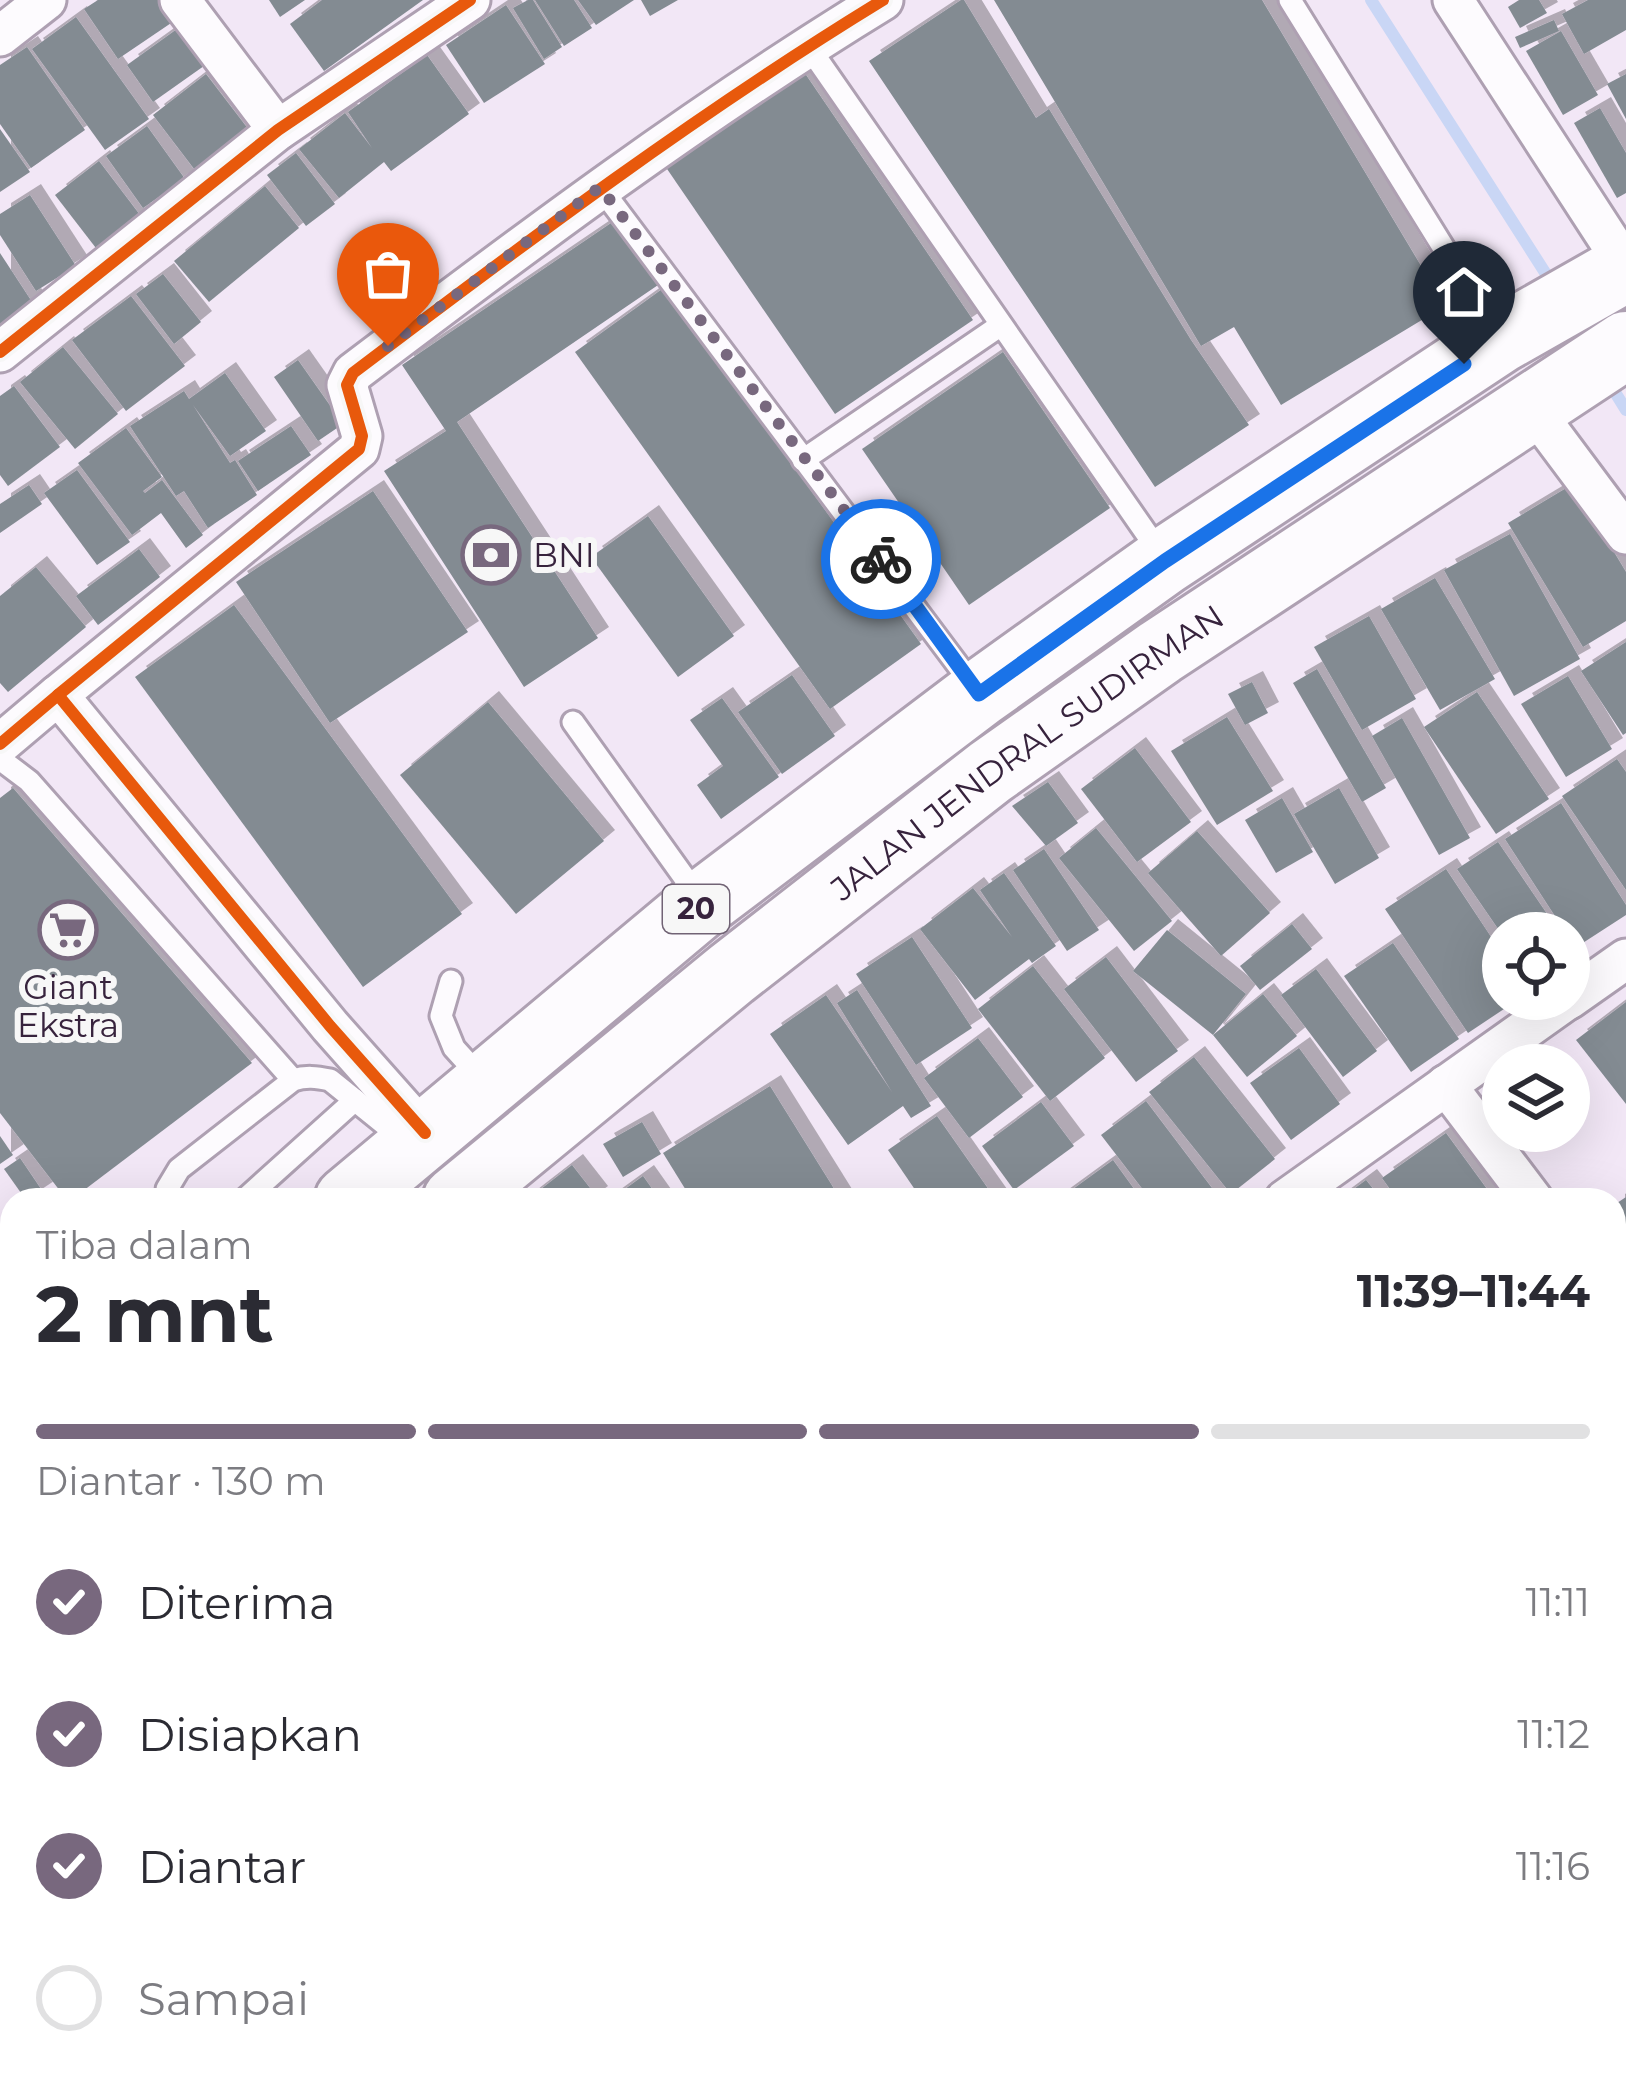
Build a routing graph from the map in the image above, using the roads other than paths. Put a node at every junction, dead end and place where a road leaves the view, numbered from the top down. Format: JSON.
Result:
{"nodes":[{"id":1,"x":46,"y":0,"type":"edge"},
{"id":2,"x":180,"y":0,"type":"edge"},
{"id":3,"x":470,"y":0,"type":"edge"},
{"id":4,"x":883,"y":0,"type":"edge"},
{"id":5,"x":1290,"y":0,"type":"edge"},
{"id":6,"x":1453,"y":0,"type":"edge"},
{"id":7,"x":0,"y":36,"type":"edge"},
{"id":8,"x":808,"y":46,"type":"junction"},
{"id":9,"x":278,"y":130,"type":"junction"},
{"id":10,"x":600,"y":187,"type":"junction"},
{"id":11,"x":1622,"y":267,"type":"edge"},
{"id":12,"x":1000,"y":325,"type":"junction"},
{"id":13,"x":1513,"y":331,"type":"junction"},
{"id":14,"x":1621,"y":349,"type":"edge"},
{"id":15,"x":0,"y":352,"type":"edge"},
{"id":16,"x":1539,"y":403,"type":"junction"},
{"id":17,"x":803,"y":460,"type":"junction"},
{"id":18,"x":1626,"y":534,"type":"edge"},
{"id":19,"x":1165,"y":561,"type":"junction"},
{"id":20,"x":979,"y":694,"type":"junction"},
{"id":21,"x":58,"y":695,"type":"junction"},
{"id":22,"x":573,"y":722,"type":"dead end"},
{"id":23,"x":0,"y":744,"type":"edge"},
{"id":24,"x":0,"y":759,"type":"edge"},
{"id":25,"x":703,"y":903,"type":"junction"},
{"id":26,"x":1626,"y":958,"type":"edge"},
{"id":27,"x":452,"y":981,"type":"dead end"},
{"id":28,"x":1590,"y":984,"type":"edge"},
{"id":29,"x":1539,"y":1020,"type":"edge"},
{"id":30,"x":293,"y":1080,"type":"junction"},
{"id":31,"x":487,"y":1084,"type":"junction"},
{"id":32,"x":1446,"y":1085,"type":"junction"},
{"id":33,"x":355,"y":1100,"type":"junction"},
{"id":34,"x":418,"y":1139,"type":"junction"},
{"id":35,"x":168,"y":1188,"type":"edge"},
{"id":36,"x":257,"y":1188,"type":"edge"},
{"id":37,"x":362,"y":1188,"type":"edge"},
{"id":38,"x":471,"y":1188,"type":"edge"},
{"id":39,"x":1302,"y":1188,"type":"edge"},
{"id":40,"x":1524,"y":1188,"type":"edge"}],
"edges":[{"from":1,"to":7,"type":"street"},
{"from":2,"to":9,"type":"street"},
{"from":3,"to":9,"type":"street"},
{"from":4,"to":8,"type":"street"},
{"from":5,"to":13,"type":"lane"},
{"from":6,"to":11,"type":"street"},
{"from":8,"to":10,"type":"street"},
{"from":8,"to":12,"type":"lane"},
{"from":9,"to":15,"type":"street"},
{"from":10,"to":17,"type":"lane"},
{"from":10,"to":21,"type":"street"},
{"from":11,"to":13,"type":"highway","number":"20"},
{"from":12,"to":17,"type":"lane"},
{"from":12,"to":19,"type":"lane"},
{"from":13,"to":19,"type":"highway","number":"20"},
{"from":14,"to":16,"type":"highway","name":"JALAN JENDRAL SUDIRMAN","number":"20"},
{"from":16,"to":18,"type":"street"},
{"from":16,"to":38,"type":"highway","name":"JALAN JENDRAL SUDIRMAN","number":"20"},
{"from":17,"to":20,"type":"lane"},
{"from":19,"to":20,"type":"highway","number":"20"},
{"from":20,"to":25,"type":"highway","number":"20"},
{"from":21,"to":23,"type":"street"},
{"from":21,"to":34,"type":"street"},
{"from":22,"to":25,"type":"lane"},
{"from":24,"to":30,"type":"lane"},
{"from":25,"to":31,"type":"highway","number":"20"},
{"from":26,"to":28,"type":"street"},
{"from":27,"to":31,"type":"lane"},
{"from":29,"to":32,"type":"street"},
{"from":30,"to":33,"type":"lane"},
{"from":30,"to":35,"type":"lane"},
{"from":31,"to":34,"type":"highway","number":"20"},
{"from":32,"to":39,"type":"street"},
{"from":32,"to":40,"type":"street"},
{"from":33,"to":34,"type":"lane"},
{"from":33,"to":36,"type":"lane"},
{"from":34,"to":37,"type":"highway","number":"20"}]}
